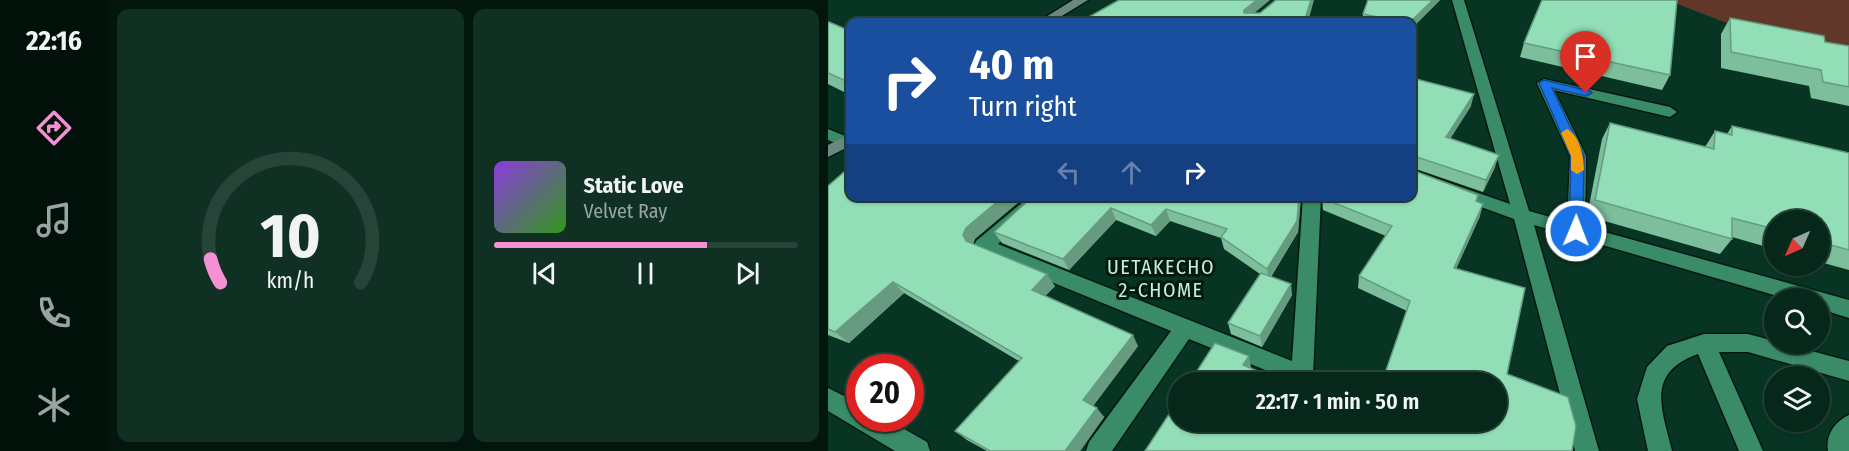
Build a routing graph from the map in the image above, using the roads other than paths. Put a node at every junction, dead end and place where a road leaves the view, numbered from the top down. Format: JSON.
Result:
{"nodes":[{"id":1,"x":1082,"y":0,"type":"edge"},
{"id":2,"x":1458,"y":0,"type":"edge"},
{"id":3,"x":1051,"y":18,"type":"edge"},
{"id":4,"x":1670,"y":112,"type":"dead end"},
{"id":5,"x":828,"y":134,"type":"edge"},
{"id":6,"x":846,"y":139,"type":"edge"},
{"id":7,"x":846,"y":141,"type":"edge"},
{"id":8,"x":828,"y":152,"type":"edge"},
{"id":9,"x":1416,"y":177,"type":"edge"},
{"id":10,"x":1036,"y":201,"type":"edge"},
{"id":11,"x":1312,"y":201,"type":"edge"},
{"id":12,"x":1522,"y":215,"type":"junction"},
{"id":13,"x":1576,"y":231,"type":"junction"},
{"id":14,"x":1776,"y":288,"type":"edge"},
{"id":15,"x":1830,"y":304,"type":"edge"},
{"id":16,"x":1849,"y":309,"type":"edge"},
{"id":17,"x":1185,"y":327,"type":"junction"},
{"id":18,"x":1704,"y":343,"type":"junction"},
{"id":19,"x":1849,"y":371,"type":"edge"},
{"id":20,"x":828,"y":399,"type":"edge"},
{"id":21,"x":846,"y":409,"type":"edge"},
{"id":22,"x":1849,"y":427,"type":"edge"},
{"id":23,"x":885,"y":432,"type":"edge"},
{"id":24,"x":918,"y":451,"type":"edge"},
{"id":25,"x":1098,"y":451,"type":"edge"},
{"id":26,"x":1587,"y":451,"type":"edge"},
{"id":27,"x":1660,"y":451,"type":"edge"},
{"id":28,"x":1751,"y":451,"type":"edge"},
{"id":29,"x":1840,"y":451,"type":"edge"}],
"edges":[{"from":1,"to":3,"type":"street"},
{"from":2,"to":12,"type":"street"},
{"from":4,"to":13,"type":"street"},
{"from":5,"to":6,"type":"street"},
{"from":7,"to":8,"type":"street"},
{"from":9,"to":12,"type":"street"},
{"from":10,"to":17,"type":"street"},
{"from":11,"to":17,"type":"street"},
{"from":12,"to":13,"type":"street"},
{"from":12,"to":26,"type":"street"},
{"from":13,"to":14,"type":"street"},
{"from":15,"to":16,"type":"street"},
{"from":17,"to":25,"type":"street"},
{"from":18,"to":19,"type":"street"},
{"from":18,"to":27,"type":"street"},
{"from":18,"to":28,"type":"street"},
{"from":20,"to":21,"type":"street"},
{"from":22,"to":29,"type":"street"},
{"from":23,"to":24,"type":"street"}]}
